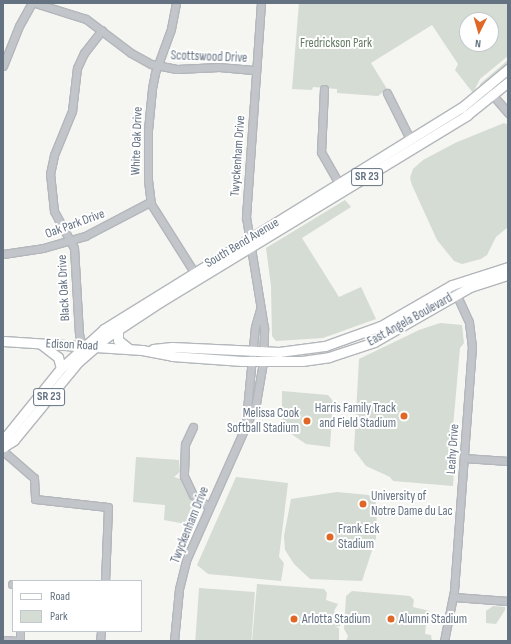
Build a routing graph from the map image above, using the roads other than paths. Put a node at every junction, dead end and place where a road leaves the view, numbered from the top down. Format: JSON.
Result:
{"nodes":[{"id":1,"x":32,"y":3,"type":"edge"},
{"id":2,"x":35,"y":3,"type":"edge"},
{"id":3,"x":176,"y":3,"type":"edge"},
{"id":4,"x":261,"y":3,"type":"edge"},
{"id":5,"x":102,"y":30,"type":"junction"},
{"id":6,"x":3,"y":66,"type":"edge"},
{"id":7,"x":157,"y":66,"type":"junction"},
{"id":8,"x":508,"y":69,"type":"edge"},
{"id":9,"x":256,"y":70,"type":"junction"},
{"id":10,"x":508,"y":82,"type":"edge"},
{"id":11,"x":324,"y":89,"type":"dead end"},
{"id":12,"x":490,"y":92,"type":"junction"},
{"id":13,"x":387,"y":93,"type":"dead end"},
{"id":14,"x":508,"y":113,"type":"edge"},
{"id":15,"x":410,"y":140,"type":"junction"},
{"id":16,"x":415,"y":149,"type":"junction"},
{"id":17,"x":341,"y":188,"type":"junction"},
{"id":18,"x":150,"y":202,"type":"junction"},
{"id":19,"x":70,"y":241,"type":"junction"},
{"id":20,"x":250,"y":243,"type":"junction"},
{"id":21,"x":3,"y":254,"type":"edge"},
{"id":22,"x":508,"y":267,"type":"edge"},
{"id":23,"x":194,"y":272,"type":"junction"},
{"id":24,"x":508,"y":275,"type":"edge"},
{"id":25,"x":452,"y":286,"type":"junction"},
{"id":26,"x":457,"y":294,"type":"junction"},
{"id":27,"x":260,"y":309,"type":"junction"},
{"id":28,"x":118,"y":330,"type":"junction"},
{"id":29,"x":3,"y":341,"type":"edge"},
{"id":30,"x":39,"y":343,"type":"junction"},
{"id":31,"x":82,"y":346,"type":"junction"},
{"id":32,"x":94,"y":347,"type":"junction"},
{"id":33,"x":129,"y":349,"type":"junction"},
{"id":34,"x":142,"y":350,"type":"junction"},
{"id":35,"x":253,"y":351,"type":"junction"},
{"id":36,"x":264,"y":351,"type":"junction"},
{"id":37,"x":252,"y":362,"type":"junction"},
{"id":38,"x":263,"y":362,"type":"junction"},
{"id":39,"x":61,"y":368,"type":"junction"},
{"id":40,"x":245,"y":422,"type":"junction"},
{"id":41,"x":193,"y":427,"type":"dead end"},
{"id":42,"x":3,"y":448,"type":"edge"},
{"id":43,"x":464,"y":458,"type":"junction"},
{"id":44,"x":508,"y":461,"type":"edge"},
{"id":45,"x":209,"y":508,"type":"junction"},
{"id":46,"x":104,"y":580,"type":"edge"},
{"id":47,"x":454,"y":597,"type":"junction"},
{"id":48,"x":508,"y":601,"type":"edge"},
{"id":49,"x":3,"y":640,"type":"edge"},
{"id":50,"x":19,"y":641,"type":"edge"},
{"id":51,"x":174,"y":641,"type":"edge"},
{"id":52,"x":444,"y":641,"type":"edge"}],
"edges":[{"from":1,"to":6,"type":"street"},
{"from":2,"to":5,"type":"street","name":"Scottswood Drive"},
{"from":3,"to":7,"type":"street","name":"White Oak Drive"},
{"from":4,"to":9,"type":"street","name":"Twyckenham Drive"},
{"from":5,"to":7,"type":"street","name":"Scottswood Drive"},
{"from":5,"to":19,"type":"street","name":"Black Oak Drive"},
{"from":7,"to":9,"type":"street","name":"Scottswood Drive"},
{"from":7,"to":18,"type":"street","name":"White Oak Drive"},
{"from":8,"to":12,"type":"main road","name":"South Bend Avenue","number":"SR 23"},
{"from":9,"to":20,"type":"street","name":"Twyckenham Drive"},
{"from":10,"to":12,"type":"main road","name":"South Bend Avenue","number":"SR 23"},
{"from":11,"to":17,"type":"street"},
{"from":12,"to":14,"type":"street"},
{"from":12,"to":15,"type":"main road","name":"South Bend Avenue","number":"SR 23"},
{"from":12,"to":16,"type":"main road","name":"South Bend Avenue","number":"SR 23"},
{"from":13,"to":15,"type":"street"},
{"from":15,"to":16,"type":"street"},
{"from":15,"to":17,"type":"main road","name":"South Bend Avenue","number":"SR 23"},
{"from":16,"to":17,"type":"main road","name":"South Bend Avenue","number":"SR 23"},
{"from":17,"to":20,"type":"main road","name":"South Bend Avenue","number":"SR 23"},
{"from":18,"to":19,"type":"street","name":"Oak Park Drive"},
{"from":18,"to":23,"type":"street"},
{"from":19,"to":21,"type":"street","name":"Oak Park Drive"},
{"from":19,"to":31,"type":"street","name":"Black Oak Drive"},
{"from":20,"to":23,"type":"main road","name":"South Bend Avenue","number":"SR 23"},
{"from":20,"to":27,"type":"street","name":"Twyckenham Drive"},
{"from":20,"to":28,"type":"main road","name":"South Bend Avenue","number":"SR 23"},
{"from":22,"to":25,"type":"main road","name":"East Angela Boulevard"},
{"from":23,"to":31,"type":"main road","name":"South Bend Avenue","number":"SR 23"},
{"from":24,"to":26,"type":"main road","name":"East Angela Boulevard"},
{"from":25,"to":26,"type":"street","name":"Leahy Drive"},
{"from":25,"to":36,"type":"main road","name":"East Angela Boulevard"},
{"from":26,"to":38,"type":"main road","name":"East Angela Boulevard"},
{"from":26,"to":43,"type":"street","name":"Leahy Drive"},
{"from":27,"to":35,"type":"street","name":"Twyckenham Drive"},
{"from":27,"to":36,"type":"street","name":"Twyckenham Drive"},
{"from":28,"to":32,"type":"main road","name":"South Bend Avenue","number":"SR 23"},
{"from":28,"to":33,"type":"main road"},
{"from":29,"to":30,"type":"main road","name":"Edison Road"},
{"from":30,"to":31,"type":"main road","name":"Edison Road"},
{"from":30,"to":39,"type":"main road"},
{"from":31,"to":32,"type":"main road","name":"Edison Road"},
{"from":31,"to":39,"type":"main road","name":"South Bend Avenue","number":"SR 23"},
{"from":32,"to":33,"type":"main road","name":"Edison Road"},
{"from":32,"to":42,"type":"main road","name":"South Bend Avenue","number":"SR 23"},
{"from":33,"to":34,"type":"main road","name":"Edison Road"},
{"from":34,"to":35,"type":"main road","name":"Edison Road"},
{"from":34,"to":37,"type":"main road","name":"Edison Road"},
{"from":35,"to":36,"type":"main road","name":"Edison Road"},
{"from":35,"to":37,"type":"street","name":"Twyckenham Drive"},
{"from":36,"to":38,"type":"street","name":"Twyckenham Drive"},
{"from":37,"to":38,"type":"main road","name":"Edison Road"},
{"from":37,"to":40,"type":"street","name":"Twyckenham Drive"},
{"from":38,"to":40,"type":"street","name":"Twyckenham Drive"},
{"from":39,"to":42,"type":"main road","name":"South Bend Avenue","number":"SR 23"},
{"from":40,"to":45,"type":"street","name":"Twyckenham Drive"},
{"from":41,"to":45,"type":"street"},
{"from":42,"to":46,"type":"street"},
{"from":43,"to":44,"type":"street"},
{"from":43,"to":47,"type":"street","name":"Leahy Drive"},
{"from":45,"to":51,"type":"street","name":"Twyckenham Drive"},
{"from":47,"to":48,"type":"street"},
{"from":47,"to":52,"type":"street","name":"Leahy Drive"},
{"from":49,"to":50,"type":"street"}]}
